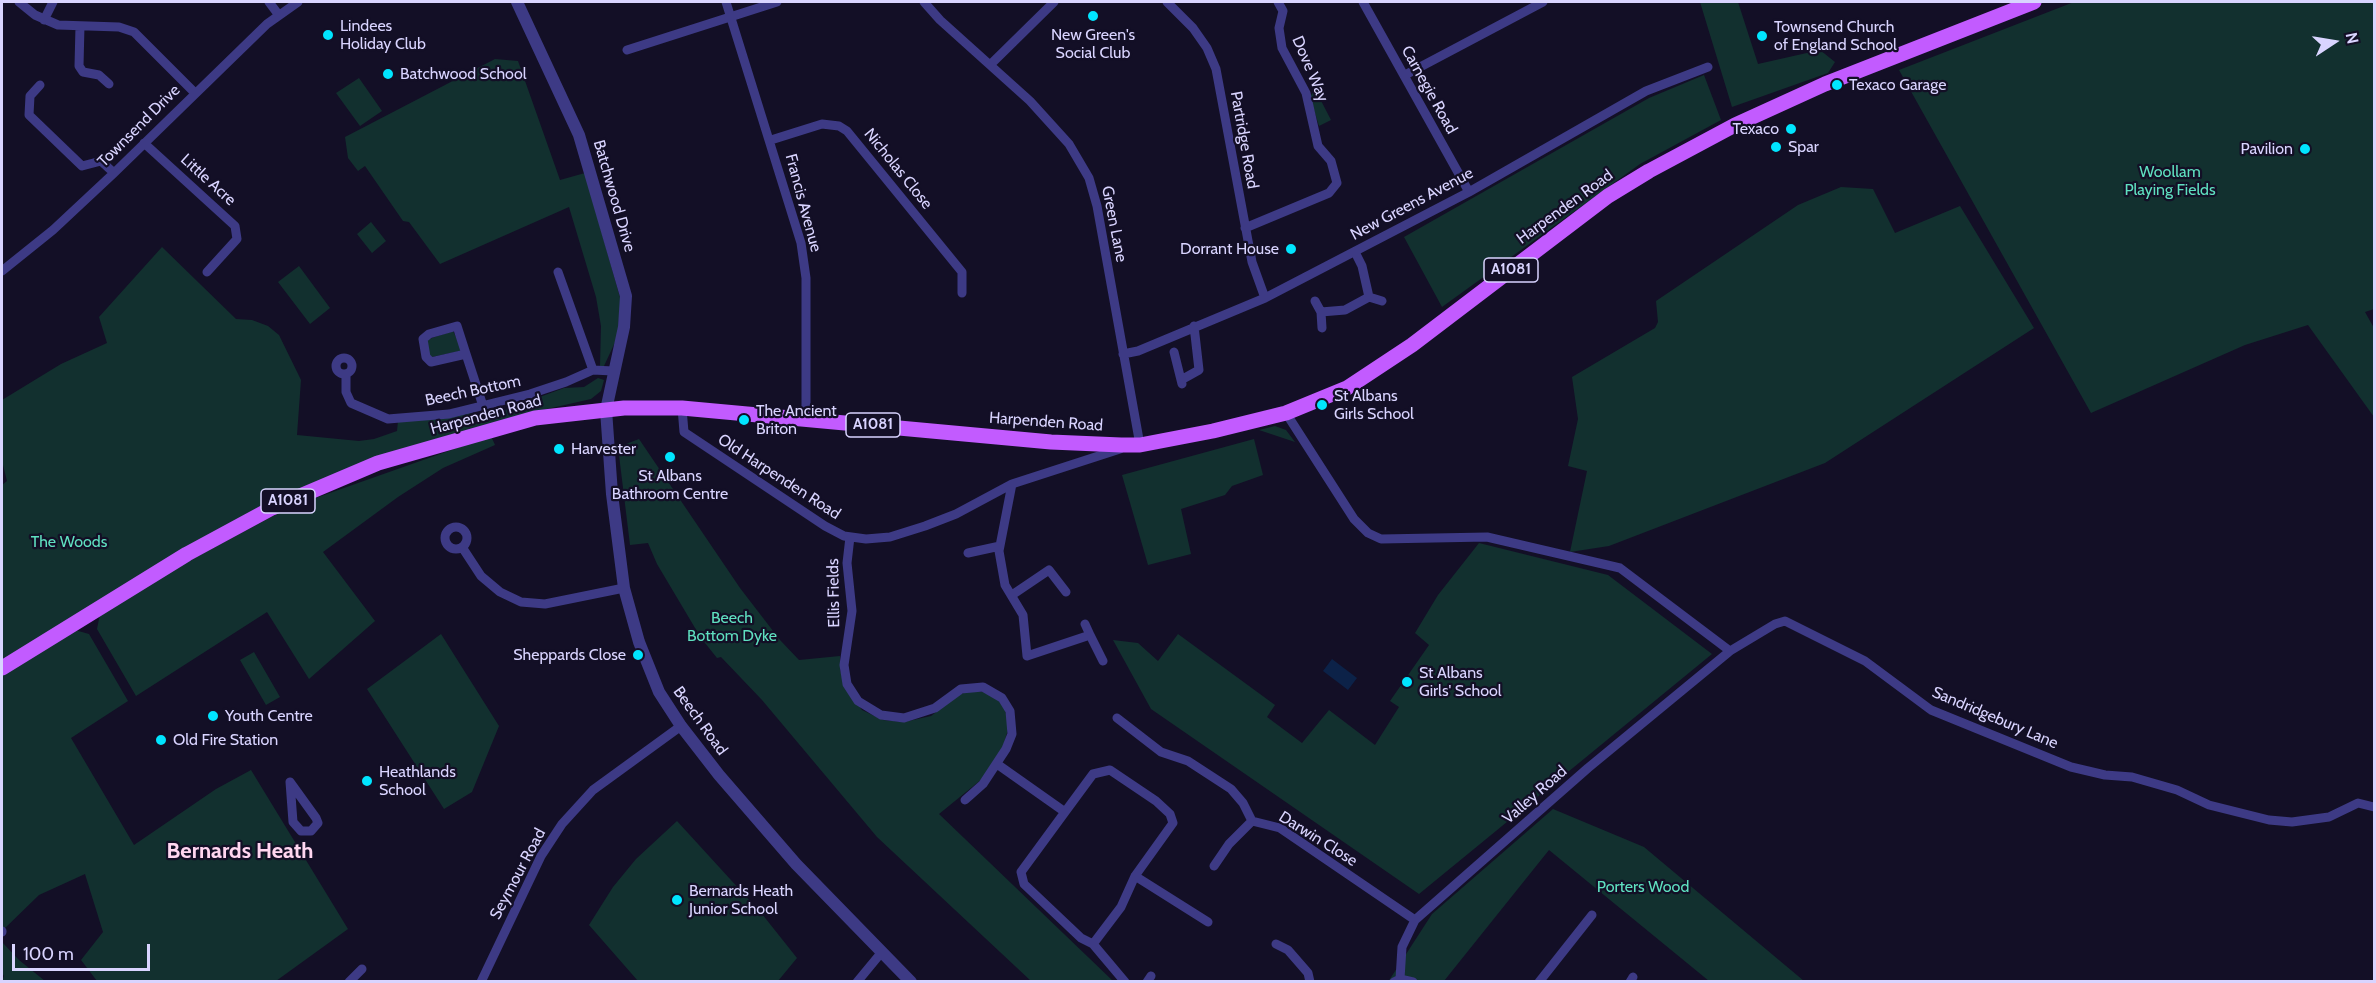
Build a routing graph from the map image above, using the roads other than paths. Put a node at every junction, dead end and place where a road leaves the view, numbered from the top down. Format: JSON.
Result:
{"nodes":[{"id":1,"x":19,"y":2,"type":"edge"},
{"id":2,"x":53,"y":2,"type":"edge"},
{"id":3,"x":269,"y":2,"type":"edge"},
{"id":4,"x":298,"y":2,"type":"edge"},
{"id":5,"x":517,"y":2,"type":"edge"},
{"id":6,"x":726,"y":2,"type":"edge"},
{"id":7,"x":777,"y":2,"type":"edge"},
{"id":8,"x":924,"y":2,"type":"edge"},
{"id":9,"x":1054,"y":2,"type":"edge"},
{"id":10,"x":1167,"y":2,"type":"edge"},
{"id":11,"x":1278,"y":2,"type":"edge"},
{"id":12,"x":1363,"y":2,"type":"edge"},
{"id":13,"x":1543,"y":2,"type":"edge"},
{"id":14,"x":2034,"y":2,"type":"edge"},
{"id":15,"x":278,"y":14,"type":"junction"},
{"id":16,"x":731,"y":18,"type":"junction"},
{"id":17,"x":44,"y":20,"type":"junction"},
{"id":18,"x":80,"y":26,"type":"junction"},
{"id":19,"x":627,"y":50,"type":"dead end"},
{"id":20,"x":991,"y":64,"type":"junction"},
{"id":21,"x":1708,"y":67,"type":"dead end"},
{"id":22,"x":1405,"y":75,"type":"junction"},
{"id":23,"x":109,"y":84,"type":"dead end"},
{"id":24,"x":40,"y":85,"type":"dead end"},
{"id":25,"x":194,"y":92,"type":"junction"},
{"id":26,"x":771,"y":140,"type":"junction"},
{"id":27,"x":144,"y":143,"type":"junction"},
{"id":28,"x":114,"y":173,"type":"junction"},
{"id":29,"x":1469,"y":192,"type":"junction"},
{"id":30,"x":1245,"y":228,"type":"junction"},
{"id":31,"x":1355,"y":252,"type":"junction"},
{"id":32,"x":2,"y":271,"type":"edge"},
{"id":33,"x":207,"y":272,"type":"dead end"},
{"id":34,"x":558,"y":272,"type":"dead end"},
{"id":35,"x":962,"y":293,"type":"dead end"},
{"id":36,"x":1370,"y":297,"type":"junction"},
{"id":37,"x":1265,"y":298,"type":"junction"},
{"id":38,"x":1315,"y":301,"type":"dead end"},
{"id":39,"x":1382,"y":301,"type":"dead end"},
{"id":40,"x":1321,"y":312,"type":"junction"},
{"id":41,"x":1194,"y":326,"type":"junction"},
{"id":42,"x":1322,"y":328,"type":"dead end"},
{"id":43,"x":1174,"y":352,"type":"dead end"},
{"id":44,"x":466,"y":354,"type":"junction"},
{"id":45,"x":1123,"y":354,"type":"junction"},
{"id":46,"x":593,"y":370,"type":"junction"},
{"id":47,"x":613,"y":371,"type":"junction"},
{"id":48,"x":346,"y":374,"type":"dead end"},
{"id":49,"x":1197,"y":381,"type":"dead end"},
{"id":50,"x":1179,"y":384,"type":"junction"},
{"id":51,"x":483,"y":406,"type":"junction"},
{"id":52,"x":682,"y":408,"type":"junction"},
{"id":53,"x":606,"y":410,"type":"junction"},
{"id":54,"x":1286,"y":412,"type":"junction"},
{"id":55,"x":806,"y":419,"type":"junction"},
{"id":56,"x":1140,"y":445,"type":"junction"},
{"id":57,"x":1120,"y":449,"type":"dead end"},
{"id":58,"x":1012,"y":484,"type":"junction"},
{"id":59,"x":850,"y":537,"type":"junction"},
{"id":60,"x":1000,"y":546,"type":"junction"},
{"id":61,"x":462,"y":548,"type":"dead end"},
{"id":62,"x":968,"y":553,"type":"dead end"},
{"id":63,"x":624,"y":588,"type":"junction"},
{"id":64,"x":1066,"y":592,"type":"dead end"},
{"id":65,"x":1012,"y":595,"type":"junction"},
{"id":66,"x":1085,"y":624,"type":"dead end"},
{"id":67,"x":1090,"y":636,"type":"junction"},
{"id":68,"x":1730,"y":651,"type":"junction"},
{"id":69,"x":1103,"y":661,"type":"dead end"},
{"id":70,"x":2,"y":668,"type":"edge"},
{"id":71,"x":1117,"y":718,"type":"dead end"},
{"id":72,"x":681,"y":726,"type":"junction"},
{"id":73,"x":997,"y":764,"type":"junction"},
{"id":74,"x":290,"y":782,"type":"joint"},
{"id":75,"x":965,"y":800,"type":"dead end"},
{"id":76,"x":2374,"y":807,"type":"edge"},
{"id":77,"x":1065,"y":812,"type":"junction"},
{"id":78,"x":1252,"y":822,"type":"junction"},
{"id":79,"x":1214,"y":866,"type":"dead end"},
{"id":80,"x":1135,"y":876,"type":"junction"},
{"id":81,"x":1592,"y":915,"type":"dead end"},
{"id":82,"x":1415,"y":920,"type":"junction"},
{"id":83,"x":1208,"y":922,"type":"dead end"},
{"id":84,"x":1093,"y":944,"type":"junction"},
{"id":85,"x":1276,"y":944,"type":"dead end"},
{"id":86,"x":881,"y":953,"type":"junction"},
{"id":87,"x":362,"y":969,"type":"dead end"},
{"id":88,"x":353,"y":980,"type":"edge"},
{"id":89,"x":1397,"y":980,"type":"edge"},
{"id":90,"x":481,"y":981,"type":"edge"},
{"id":91,"x":857,"y":981,"type":"edge"},
{"id":92,"x":911,"y":981,"type":"edge"},
{"id":93,"x":1125,"y":981,"type":"edge"},
{"id":94,"x":1310,"y":981,"type":"edge"},
{"id":95,"x":1413,"y":981,"type":"edge"},
{"id":96,"x":1539,"y":981,"type":"edge"}],
"edges":[{"from":1,"to":17,"type":"street"},
{"from":2,"to":17,"type":"street"},
{"from":3,"to":15,"type":"street"},
{"from":4,"to":15,"type":"street","name":"Townsend Drive"},
{"from":5,"to":47,"type":"street","name":"Batchwood Drive"},
{"from":6,"to":16,"type":"street","name":"Francis Avenue"},
{"from":7,"to":16,"type":"street"},
{"from":8,"to":20,"type":"street","name":"Green Lane"},
{"from":9,"to":20,"type":"street"},
{"from":10,"to":30,"type":"street","name":"Partridge Road"},
{"from":11,"to":30,"type":"street","name":"Dove Way"},
{"from":12,"to":22,"type":"street","name":"Carnegie Road"},
{"from":13,"to":22,"type":"street"},
{"from":14,"to":54,"type":"main road","name":"Harpenden Road","number":"A1081"},
{"from":15,"to":25,"type":"street","name":"Townsend Drive"},
{"from":16,"to":19,"type":"street"},
{"from":16,"to":26,"type":"street","name":"Francis Avenue"},
{"from":17,"to":18,"type":"street"},
{"from":18,"to":23,"type":"street"},
{"from":18,"to":25,"type":"street"},
{"from":20,"to":45,"type":"street","name":"Green Lane"},
{"from":21,"to":29,"type":"street","name":"New Greens Avenue"},
{"from":22,"to":29,"type":"street","name":"Carnegie Road"},
{"from":24,"to":28,"type":"street"},
{"from":25,"to":27,"type":"street","name":"Townsend Drive"},
{"from":26,"to":35,"type":"street","name":"Nicholas Close"},
{"from":26,"to":55,"type":"street","name":"Francis Avenue"},
{"from":27,"to":28,"type":"street","name":"Townsend Drive"},
{"from":27,"to":33,"type":"street","name":"Little Acre"},
{"from":28,"to":32,"type":"street","name":"Townsend Drive"},
{"from":29,"to":31,"type":"street","name":"New Greens Avenue"},
{"from":30,"to":37,"type":"street","name":"Partridge Road"},
{"from":31,"to":36,"type":"street"},
{"from":31,"to":37,"type":"street","name":"New Greens Avenue"},
{"from":34,"to":46,"type":"street"},
{"from":36,"to":39,"type":"street"},
{"from":36,"to":40,"type":"street"},
{"from":37,"to":41,"type":"street","name":"New Greens Avenue"},
{"from":38,"to":40,"type":"street"},
{"from":40,"to":42,"type":"street"},
{"from":41,"to":45,"type":"street","name":"New Greens Avenue"},
{"from":41,"to":50,"type":"street"},
{"from":43,"to":50,"type":"street"},
{"from":44,"to":44,"type":"street"},
{"from":44,"to":51,"type":"street"},
{"from":45,"to":56,"type":"street","name":"Green Lane"},
{"from":46,"to":47,"type":"street"},
{"from":46,"to":51,"type":"street","name":"Beech Bottom"},
{"from":47,"to":53,"type":"street","name":"Batchwood Drive"},
{"from":48,"to":51,"type":"street","name":"Beech Bottom"},
{"from":49,"to":50,"type":"street"},
{"from":52,"to":53,"type":"main road","name":"Harpenden Road","number":"A1081"},
{"from":52,"to":55,"type":"main road","name":"Harpenden Road","number":"A1081"},
{"from":52,"to":59,"type":"street","name":"Old Harpenden Road"},
{"from":53,"to":63,"type":"street","name":"Beech Road"},
{"from":53,"to":70,"type":"main road","name":"Harpenden Road","number":"A1081"},
{"from":54,"to":56,"type":"main road","name":"Harpenden Road","number":"A1081"},
{"from":54,"to":68,"type":"street"},
{"from":55,"to":56,"type":"main road","name":"Harpenden Road","number":"A1081"},
{"from":57,"to":58,"type":"street","name":"Old Harpenden Road"},
{"from":58,"to":59,"type":"street","name":"Old Harpenden Road"},
{"from":58,"to":60,"type":"street"},
{"from":59,"to":73,"type":"street","name":"Ellis Fields"},
{"from":60,"to":62,"type":"street"},
{"from":60,"to":65,"type":"street"},
{"from":61,"to":63,"type":"street"},
{"from":63,"to":72,"type":"street","name":"Beech Road"},
{"from":64,"to":65,"type":"street"},
{"from":65,"to":67,"type":"street"},
{"from":66,"to":67,"type":"street"},
{"from":67,"to":69,"type":"street"},
{"from":68,"to":76,"type":"street","name":"Sandridgebury Lane"},
{"from":68,"to":82,"type":"street","name":"Valley Road"},
{"from":71,"to":78,"type":"street"},
{"from":72,"to":86,"type":"street","name":"Beech Road"},
{"from":72,"to":90,"type":"street","name":"Seymour Road"},
{"from":73,"to":75,"type":"street","name":"Ellis Fields"},
{"from":73,"to":77,"type":"street"},
{"from":74,"to":74,"type":"street"},
{"from":77,"to":80,"type":"street"},
{"from":77,"to":84,"type":"street"},
{"from":78,"to":79,"type":"street","name":"Darwin Close"},
{"from":78,"to":82,"type":"street","name":"Darwin Close"},
{"from":80,"to":83,"type":"street"},
{"from":80,"to":84,"type":"street"},
{"from":81,"to":96,"type":"street"},
{"from":82,"to":89,"type":"street","name":"Valley Road"},
{"from":84,"to":93,"type":"street"},
{"from":85,"to":94,"type":"street"},
{"from":86,"to":91,"type":"street"},
{"from":86,"to":92,"type":"street","name":"Beech Road"},
{"from":87,"to":88,"type":"street"},
{"from":89,"to":95,"type":"street"}]}
